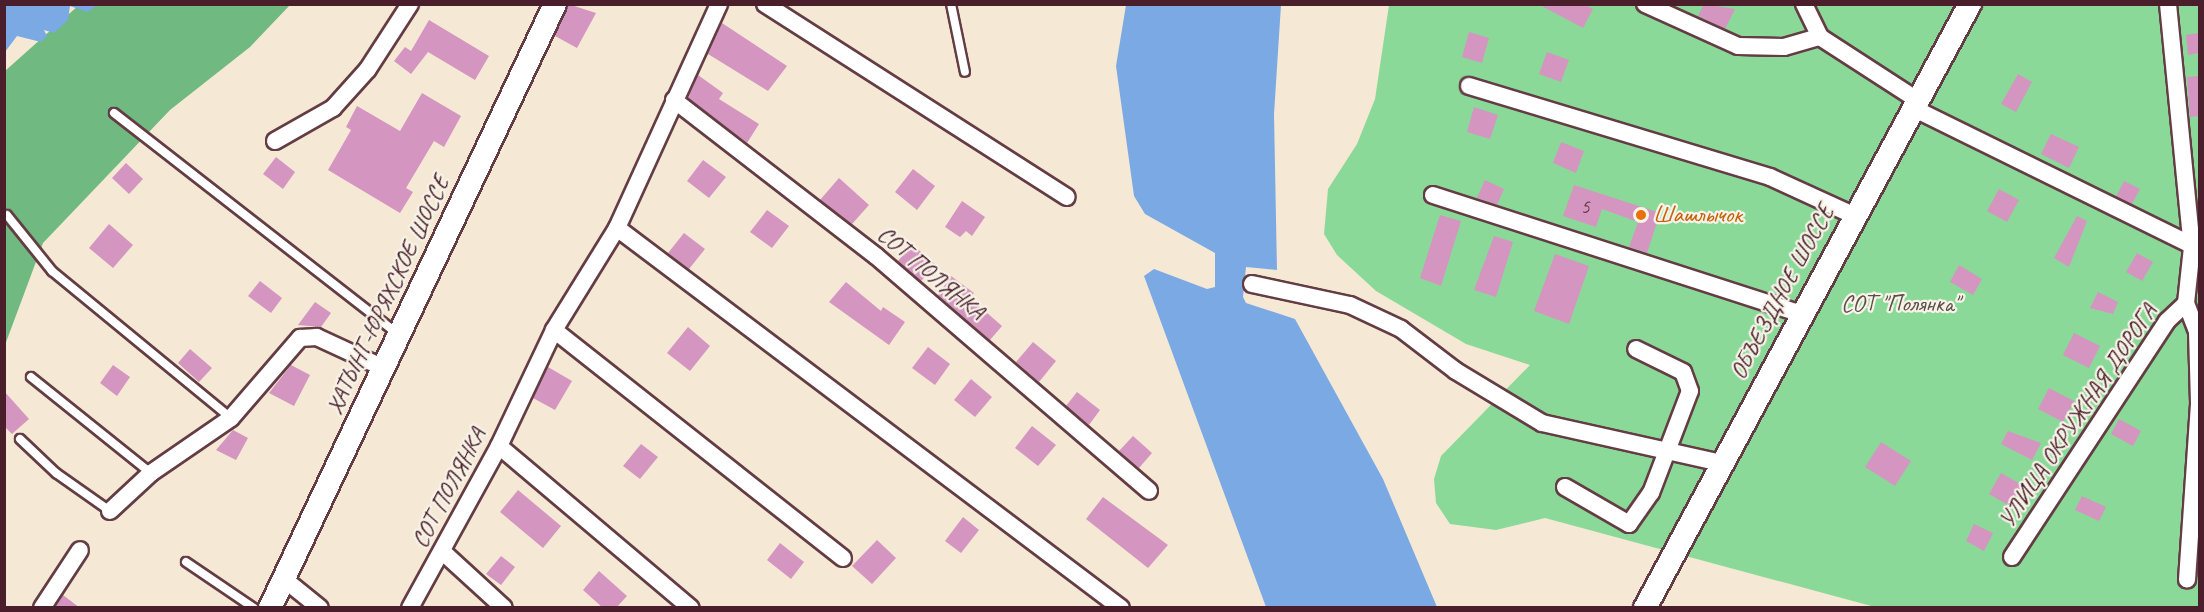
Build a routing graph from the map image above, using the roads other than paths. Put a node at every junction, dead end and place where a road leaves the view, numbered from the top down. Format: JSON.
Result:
{"nodes":[{"id":1,"x":410,"y":4,"type":"edge"},
{"id":2,"x":555,"y":4,"type":"edge"},
{"id":3,"x":719,"y":4,"type":"edge"},
{"id":4,"x":765,"y":4,"type":"edge"},
{"id":5,"x":951,"y":4,"type":"edge"},
{"id":6,"x":1645,"y":4,"type":"edge"},
{"id":7,"x":1804,"y":4,"type":"edge"},
{"id":8,"x":1970,"y":4,"type":"edge"},
{"id":9,"x":2168,"y":4,"type":"edge"},
{"id":10,"x":1820,"y":37,"type":"junction"},
{"id":11,"x":965,"y":72,"type":"dead end"},
{"id":12,"x":1469,"y":86,"type":"dead end"},
{"id":13,"x":674,"y":100,"type":"junction"},
{"id":14,"x":1917,"y":105,"type":"junction"},
{"id":15,"x":114,"y":113,"type":"dead end"},
{"id":16,"x":275,"y":141,"type":"dead end"},
{"id":17,"x":1433,"y":195,"type":"dead end"},
{"id":18,"x":1067,"y":197,"type":"dead end"},
{"id":19,"x":7,"y":215,"type":"dead end"},
{"id":20,"x":1853,"y":215,"type":"junction"},
{"id":21,"x":617,"y":228,"type":"junction"},
{"id":22,"x":2196,"y":248,"type":"edge"},
{"id":23,"x":1252,"y":284,"type":"dead end"},
{"id":24,"x":2186,"y":303,"type":"junction"},
{"id":25,"x":1801,"y":314,"type":"junction"},
{"id":26,"x":554,"y":330,"type":"junction"},
{"id":27,"x":399,"y":335,"type":"junction"},
{"id":28,"x":1636,"y":350,"type":"dead end"},
{"id":29,"x":384,"y":368,"type":"junction"},
{"id":30,"x":31,"y":377,"type":"dead end"},
{"id":31,"x":231,"y":418,"type":"junction"},
{"id":32,"x":20,"y":439,"type":"dead end"},
{"id":33,"x":499,"y":446,"type":"junction"},
{"id":34,"x":1668,"y":454,"type":"junction"},
{"id":35,"x":1721,"y":463,"type":"junction"},
{"id":36,"x":151,"y":473,"type":"junction"},
{"id":37,"x":1565,"y":488,"type":"dead end"},
{"id":38,"x":1149,"y":491,"type":"dead end"},
{"id":39,"x":110,"y":511,"type":"joint"},
{"id":40,"x":80,"y":550,"type":"dead end"},
{"id":41,"x":444,"y":553,"type":"junction"},
{"id":42,"x":2012,"y":557,"type":"dead end"},
{"id":43,"x":843,"y":558,"type":"dead end"},
{"id":44,"x":186,"y":562,"type":"dead end"},
{"id":45,"x":284,"y":579,"type":"junction"},
{"id":46,"x":2187,"y":580,"type":"dead end"},
{"id":47,"x":42,"y":608,"type":"edge"},
{"id":48,"x":254,"y":608,"type":"edge"},
{"id":49,"x":270,"y":608,"type":"edge"},
{"id":50,"x":320,"y":608,"type":"edge"},
{"id":51,"x":410,"y":608,"type":"edge"},
{"id":52,"x":504,"y":608,"type":"edge"},
{"id":53,"x":691,"y":608,"type":"edge"},
{"id":54,"x":1122,"y":608,"type":"edge"},
{"id":55,"x":1645,"y":608,"type":"edge"}],
"edges":[{"from":1,"to":16,"type":"street"},
{"from":2,"to":27,"type":"main road","name":"ХАТЫНГ-ЮРЯХСКОЕ ШОССЕ"},
{"from":3,"to":13,"type":"street","name":"СОТ ПОЛЯНКА"},
{"from":4,"to":18,"type":"street"},
{"from":5,"to":11,"type":"lane"},
{"from":6,"to":10,"type":"street"},
{"from":7,"to":10,"type":"street"},
{"from":8,"to":14,"type":"main road","name":"ОБЪЕЗДНОЕ ШОССЕ"},
{"from":9,"to":22,"type":"street","name":"УЛИЦА ОКРУЖНАЯ ДОРОГА"},
{"from":10,"to":14,"type":"street"},
{"from":12,"to":20,"type":"street"},
{"from":13,"to":21,"type":"street","name":"СОТ ПОЛЯНКА"},
{"from":13,"to":38,"type":"street","name":"СОТ ПОЛЯНКА"},
{"from":14,"to":20,"type":"main road","name":"ОБЪЕЗДНОЕ ШОССЕ"},
{"from":14,"to":22,"type":"street"},
{"from":15,"to":27,"type":"lane"},
{"from":17,"to":25,"type":"street"},
{"from":19,"to":31,"type":"lane"},
{"from":20,"to":25,"type":"main road","name":"ОБЪЕЗДНОЕ ШОССЕ"},
{"from":21,"to":26,"type":"street","name":"СОТ ПОЛЯНКА"},
{"from":21,"to":54,"type":"street"},
{"from":22,"to":24,"type":"street","name":"УЛИЦА ОКРУЖНАЯ ДОРОГА"},
{"from":23,"to":34,"type":"street"},
{"from":24,"to":42,"type":"street","name":"УЛИЦА ОКРУЖНАЯ ДОРОГА"},
{"from":24,"to":46,"type":"street","name":"УЛИЦА ОКРУЖНАЯ ДОРОГА"},
{"from":25,"to":35,"type":"main road","name":"ОБЪЕЗДНОЕ ШОССЕ"},
{"from":26,"to":33,"type":"street","name":"СОТ ПОЛЯНКА"},
{"from":26,"to":43,"type":"street"},
{"from":27,"to":29,"type":"main road","name":"ХАТЫНГ-ЮРЯХСКОЕ ШОССЕ"},
{"from":28,"to":34,"type":"street"},
{"from":29,"to":31,"type":"street"},
{"from":29,"to":45,"type":"main road","name":"ХАТЫНГ-ЮРЯХСКОЕ ШОССЕ"},
{"from":30,"to":36,"type":"lane"},
{"from":31,"to":36,"type":"street"},
{"from":32,"to":39,"type":"lane"},
{"from":33,"to":41,"type":"street","name":"СОТ ПОЛЯНКА"},
{"from":33,"to":53,"type":"street"},
{"from":34,"to":35,"type":"street"},
{"from":34,"to":37,"type":"street"},
{"from":35,"to":55,"type":"main road","name":"ОБЪЕЗДНОЕ ШОССЕ"},
{"from":36,"to":39,"type":"street"},
{"from":40,"to":47,"type":"street"},
{"from":41,"to":51,"type":"street","name":"СОТ ПОЛЯНКА"},
{"from":41,"to":52,"type":"street"},
{"from":44,"to":48,"type":"lane"},
{"from":45,"to":49,"type":"main road","name":"ХАТЫНГ-ЮРЯХСКОЕ ШОССЕ"},
{"from":45,"to":50,"type":"street"}]}
